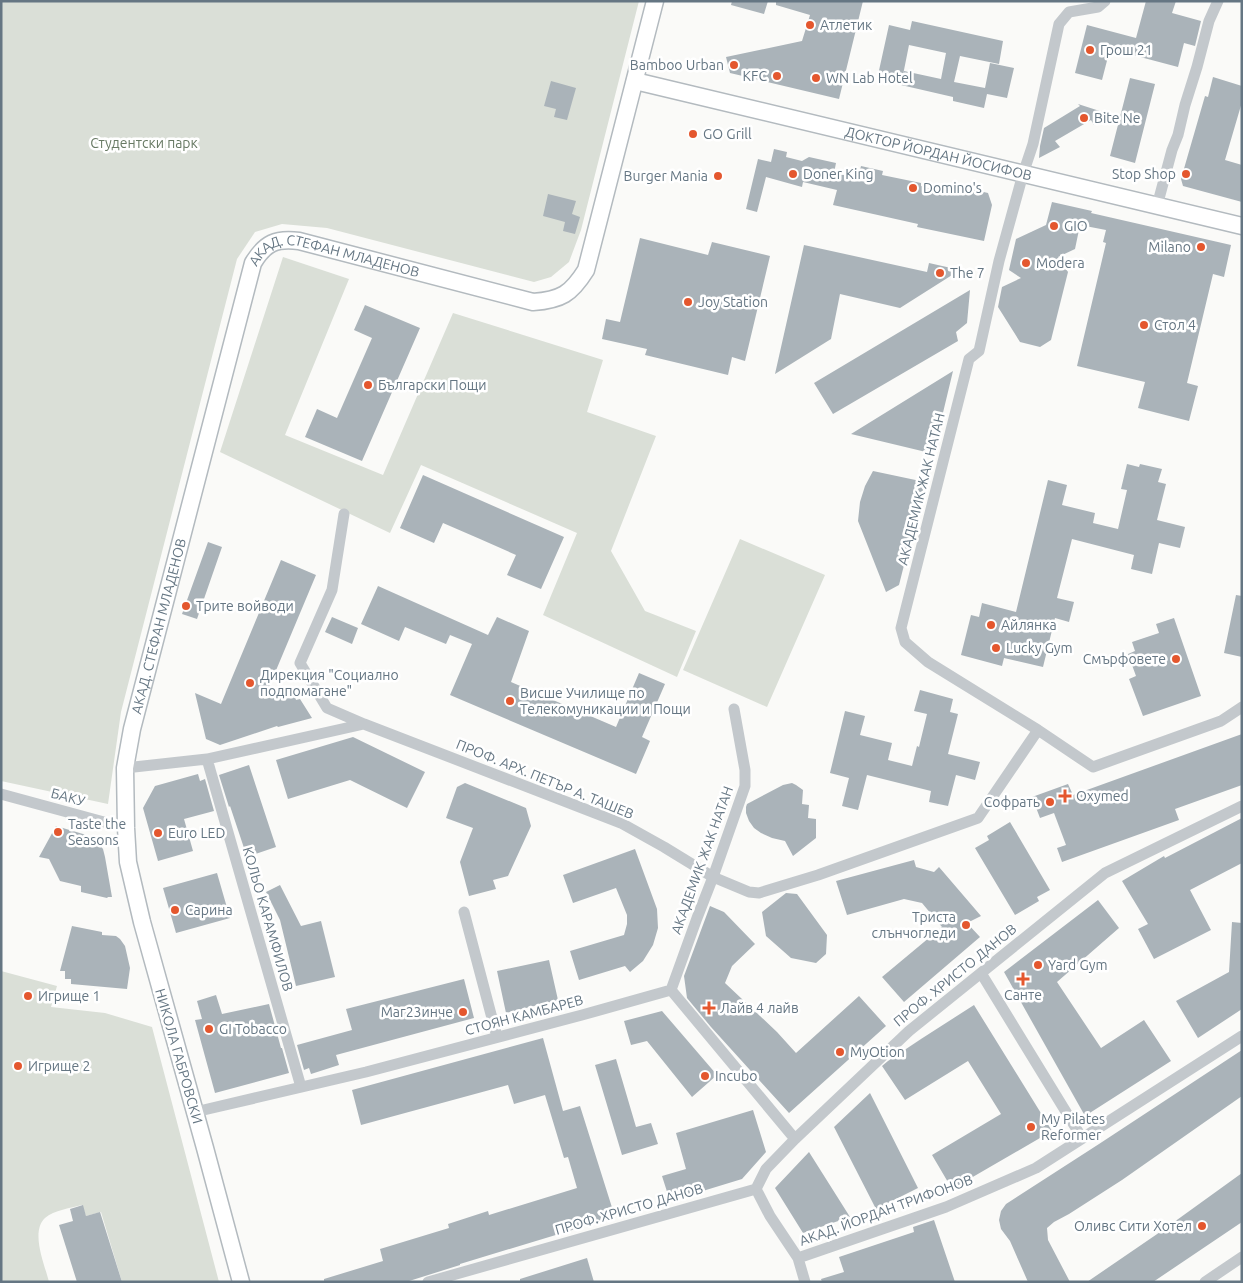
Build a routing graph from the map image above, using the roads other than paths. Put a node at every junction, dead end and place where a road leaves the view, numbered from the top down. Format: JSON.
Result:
{"nodes":[{"id":1,"x":655,"y":1,"type":"edge"},
{"id":2,"x":1105,"y":1,"type":"edge"},
{"id":3,"x":1218,"y":1,"type":"edge"},
{"id":4,"x":635,"y":81,"type":"junction"},
{"id":5,"x":1023,"y":174,"type":"junction"},
{"id":6,"x":1157,"y":206,"type":"junction"},
{"id":7,"x":1242,"y":226,"type":"edge"},
{"id":8,"x":344,"y":514,"type":"dead end"},
{"id":9,"x":734,"y":709,"type":"dead end"},
{"id":10,"x":1241,"y":709,"type":"edge"},
{"id":11,"x":364,"y":724,"type":"junction"},
{"id":12,"x":1038,"y":730,"type":"junction"},
{"id":13,"x":207,"y":759,"type":"junction"},
{"id":14,"x":125,"y":768,"type":"junction"},
{"id":15,"x":1,"y":794,"type":"edge"},
{"id":16,"x":1242,"y":806,"type":"edge"},
{"id":17,"x":126,"y":828,"type":"junction"},
{"id":18,"x":713,"y":877,"type":"junction"},
{"id":19,"x":464,"y":912,"type":"dead end"},
{"id":20,"x":981,"y":973,"type":"junction"},
{"id":21,"x":671,"y":990,"type":"junction"},
{"id":22,"x":1242,"y":1036,"type":"edge"},
{"id":23,"x":497,"y":1037,"type":"junction"},
{"id":24,"x":301,"y":1087,"type":"junction"},
{"id":25,"x":195,"y":1112,"type":"junction"},
{"id":26,"x":1082,"y":1138,"type":"junction"},
{"id":27,"x":795,"y":1139,"type":"junction"},
{"id":28,"x":756,"y":1189,"type":"junction"},
{"id":29,"x":1242,"y":1257,"type":"edge"},
{"id":30,"x":798,"y":1258,"type":"junction"},
{"id":31,"x":241,"y":1282,"type":"edge"},
{"id":32,"x":428,"y":1282,"type":"edge"},
{"id":33,"x":805,"y":1282,"type":"edge"},
{"id":34,"x":1205,"y":1282,"type":"edge"}],
"edges":[{"from":1,"to":4,"type":"street","name":"АКАД. СТЕФАН МЛАДЕНОВ"},
{"from":2,"to":5,"type":"street","name":"АКАДЕМИК ЖАК НАТАН"},
{"from":3,"to":6,"type":"street"},
{"from":4,"to":5,"type":"street","name":"ДОКТОР ЙОРДАН ЙОСИФОВ"},
{"from":4,"to":14,"type":"street","name":"АКАД. СТЕФАН МЛАДЕНОВ"},
{"from":5,"to":6,"type":"street","name":"ДОКТОР ЙОРДАН ЙОСИФОВ"},
{"from":5,"to":12,"type":"street","name":"АКАДЕМИК ЖАК НАТАН"},
{"from":6,"to":7,"type":"street","name":"ДОКТОР ЙОРДАН ЙОСИФОВ"},
{"from":8,"to":11,"type":"street","name":"ПРОФ. АРХ. ПЕТЪР А. ТАШЕВ"},
{"from":9,"to":18,"type":"street","name":"АКАДЕМИК ЖАК НАТАН"},
{"from":10,"to":12,"type":"street","name":"АКАДЕМИК ЖАК НАТАН"},
{"from":11,"to":13,"type":"street"},
{"from":11,"to":18,"type":"street","name":"ПРОФ. АРХ. ПЕТЪР А. ТАШЕВ"},
{"from":12,"to":18,"type":"street","name":"ПРОФ. АРХ. ПЕТЪР А. ТАШЕВ"},
{"from":13,"to":14,"type":"street"},
{"from":13,"to":24,"type":"street","name":"КОЛЬО КАРАМФИЛОВ"},
{"from":14,"to":17,"type":"street","name":"АКАД. СТЕФАН МЛАДЕНОВ"},
{"from":15,"to":17,"type":"street","name":"БАКУ"},
{"from":16,"to":20,"type":"street","name":"ПРОФ. ХРИСТО ДАНОВ"},
{"from":17,"to":25,"type":"street","name":"НИКОЛА ГАБРОВСКИ"},
{"from":18,"to":21,"type":"street","name":"АКАДЕМИК ЖАК НАТАН"},
{"from":19,"to":23,"type":"street"},
{"from":20,"to":26,"type":"street"},
{"from":20,"to":27,"type":"street","name":"ПРОФ. ХРИСТО ДАНОВ"},
{"from":21,"to":23,"type":"street","name":"СТОЯН КАМБАРЕВ"},
{"from":21,"to":27,"type":"street"},
{"from":22,"to":26,"type":"street","name":"АКАД. ЙОРДАН ТРИФОНОВ"},
{"from":23,"to":24,"type":"street","name":"СТОЯН КАМБАРЕВ"},
{"from":24,"to":25,"type":"street","name":"СТОЯН КАМБАРЕВ"},
{"from":25,"to":31,"type":"street","name":"НИКОЛА ГАБРОВСКИ"},
{"from":26,"to":30,"type":"street","name":"АКАД. ЙОРДАН ТРИФОНОВ"},
{"from":27,"to":28,"type":"street","name":"ПРОФ. ХРИСТО ДАНОВ"},
{"from":28,"to":30,"type":"street","name":"АКАД. ЙОРДАН ТРИФОНОВ"},
{"from":28,"to":32,"type":"street","name":"ПРОФ. ХРИСТО ДАНОВ"},
{"from":29,"to":34,"type":"street"},
{"from":30,"to":33,"type":"street","name":"АКАД. ЙОРДАН ТРИФОНОВ"}]}
